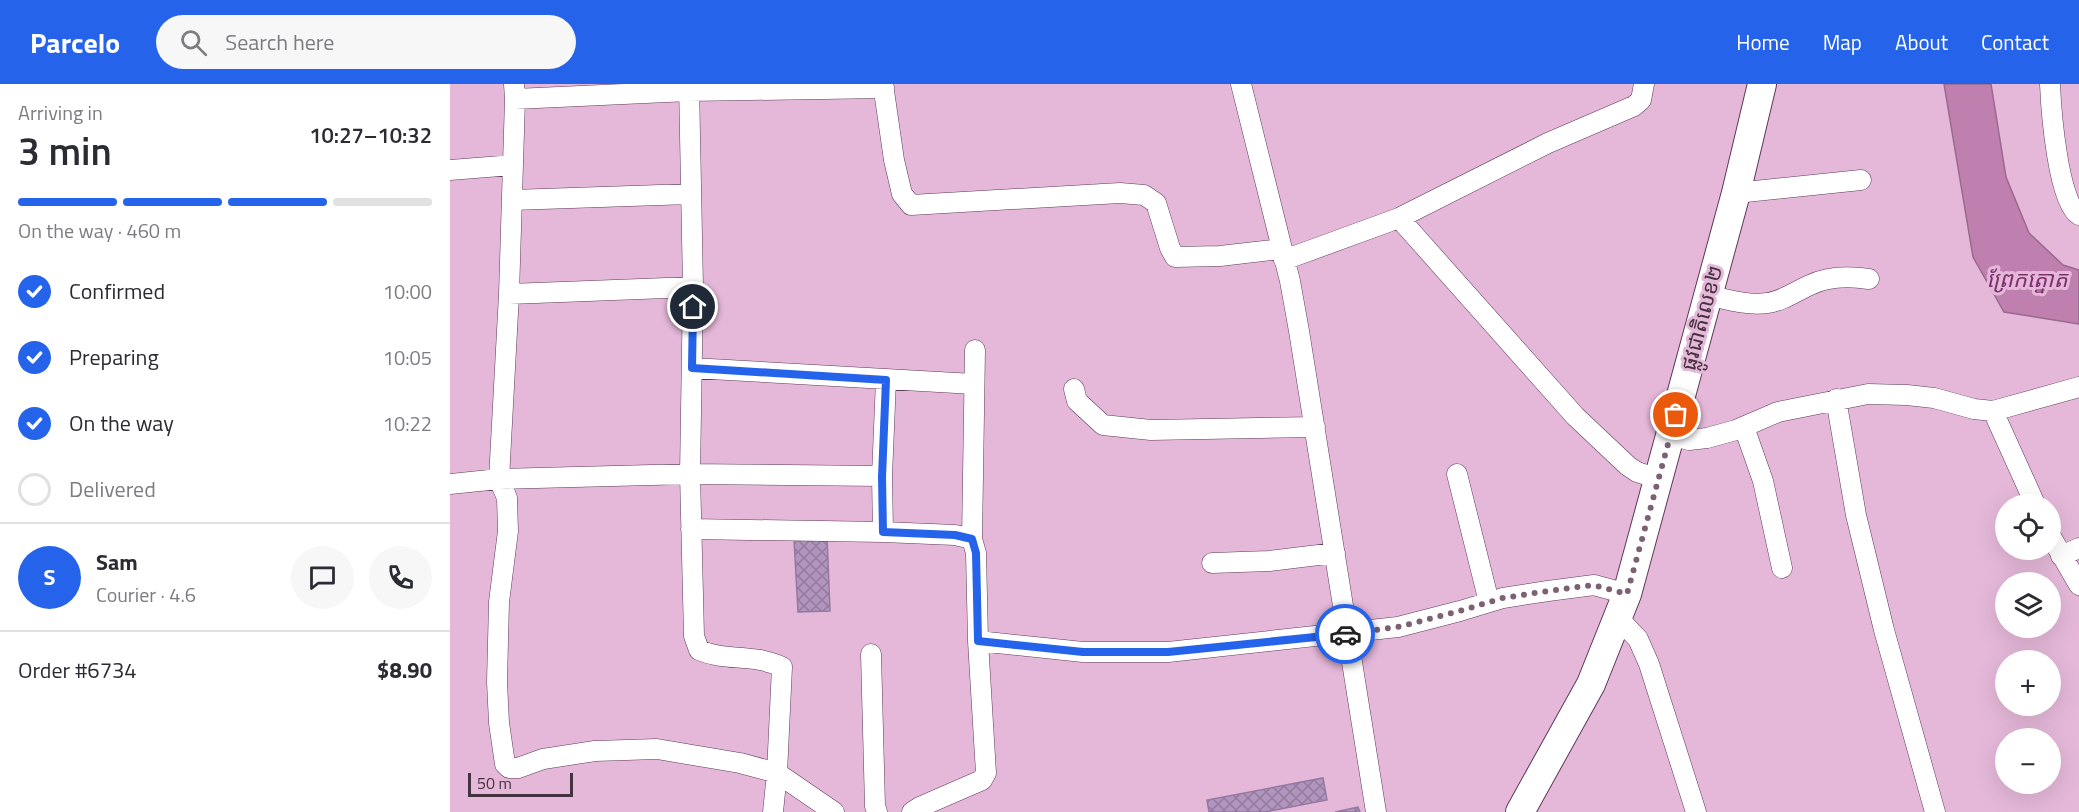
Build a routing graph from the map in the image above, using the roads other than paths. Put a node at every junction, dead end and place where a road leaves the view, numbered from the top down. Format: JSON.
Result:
{"nodes":[{"id":1,"x":1241,"y":84,"type":"edge"},
{"id":2,"x":1644,"y":84,"type":"edge"},
{"id":3,"x":1760,"y":84,"type":"edge"},
{"id":4,"x":2050,"y":84,"type":"edge"},
{"id":5,"x":884,"y":86,"type":"edge"},
{"id":6,"x":689,"y":88,"type":"edge"},
{"id":7,"x":514,"y":92,"type":"edge"},
{"id":8,"x":513,"y":165,"type":"junction"},
{"id":9,"x":450,"y":170,"type":"edge"},
{"id":10,"x":1861,"y":180,"type":"dead end"},
{"id":11,"x":1736,"y":193,"type":"junction"},
{"id":12,"x":690,"y":194,"type":"junction"},
{"id":13,"x":513,"y":200,"type":"junction"},
{"id":14,"x":2079,"y":215,"type":"edge"},
{"id":15,"x":1399,"y":218,"type":"junction"},
{"id":16,"x":1283,"y":254,"type":"junction"},
{"id":17,"x":1869,"y":279,"type":"dead end"},
{"id":18,"x":693,"y":287,"type":"junction"},
{"id":19,"x":509,"y":294,"type":"junction"},
{"id":20,"x":1707,"y":295,"type":"junction"},
{"id":21,"x":975,"y":350,"type":"dead end"},
{"id":22,"x":692,"y":368,"type":"junction"},
{"id":23,"x":886,"y":380,"type":"junction"},
{"id":24,"x":974,"y":384,"type":"junction"},
{"id":25,"x":2079,"y":387,"type":"edge"},
{"id":26,"x":1074,"y":389,"type":"dead end"},
{"id":27,"x":1836,"y":399,"type":"junction"},
{"id":28,"x":1993,"y":411,"type":"junction"},
{"id":29,"x":1315,"y":427,"type":"junction"},
{"id":30,"x":1744,"y":427,"type":"junction"},
{"id":31,"x":1671,"y":435,"type":"junction"},
{"id":32,"x":690,"y":474,"type":"junction"},
{"id":33,"x":1457,"y":474,"type":"dead end"},
{"id":34,"x":882,"y":477,"type":"junction"},
{"id":35,"x":499,"y":479,"type":"junction"},
{"id":36,"x":1659,"y":479,"type":"junction"},
{"id":37,"x":450,"y":484,"type":"edge"},
{"id":38,"x":2030,"y":494,"type":"edge"},
{"id":39,"x":691,"y":529,"type":"junction"},
{"id":40,"x":883,"y":532,"type":"junction"},
{"id":41,"x":972,"y":539,"type":"junction"},
{"id":42,"x":2070,"y":552,"type":"edge"},
{"id":43,"x":1335,"y":554,"type":"junction"},
{"id":44,"x":1212,"y":563,"type":"dead end"},
{"id":45,"x":1782,"y":568,"type":"dead end"},
{"id":46,"x":2079,"y":585,"type":"edge"},
{"id":47,"x":1489,"y":602,"type":"junction"},
{"id":48,"x":1623,"y":606,"type":"junction"},
{"id":49,"x":1348,"y":633,"type":"junction"},
{"id":50,"x":978,"y":641,"type":"junction"},
{"id":51,"x":871,"y":654,"type":"dead end"},
{"id":52,"x":777,"y":773,"type":"junction"},
{"id":53,"x":1523,"y":811,"type":"edge"},
{"id":54,"x":773,"y":812,"type":"edge"},
{"id":55,"x":834,"y":812,"type":"edge"},
{"id":56,"x":877,"y":812,"type":"edge"},
{"id":57,"x":912,"y":812,"type":"edge"},
{"id":58,"x":1376,"y":812,"type":"edge"},
{"id":59,"x":1696,"y":812,"type":"edge"},
{"id":60,"x":1935,"y":812,"type":"edge"}],
"edges":[{"from":1,"to":16,"type":"street"},
{"from":2,"to":15,"type":"street"},
{"from":3,"to":11,"type":"highway","name":"ផ្លូវជាតិលេខ២"},
{"from":4,"to":14,"type":"street"},
{"from":5,"to":6,"type":"street"},
{"from":5,"to":16,"type":"street"},
{"from":6,"to":7,"type":"street"},
{"from":6,"to":12,"type":"street"},
{"from":7,"to":8,"type":"street"},
{"from":8,"to":9,"type":"street"},
{"from":8,"to":13,"type":"street"},
{"from":10,"to":11,"type":"street"},
{"from":11,"to":20,"type":"highway","name":"ផ្លូវជាតិលេខ២"},
{"from":12,"to":13,"type":"street"},
{"from":12,"to":18,"type":"street"},
{"from":13,"to":19,"type":"street"},
{"from":15,"to":16,"type":"street"},
{"from":15,"to":36,"type":"street"},
{"from":16,"to":29,"type":"street"},
{"from":17,"to":20,"type":"street"},
{"from":18,"to":19,"type":"street"},
{"from":18,"to":22,"type":"street"},
{"from":19,"to":35,"type":"street"},
{"from":20,"to":31,"type":"highway","name":"ផ្លូវជាតិលេខ២"},
{"from":21,"to":24,"type":"street"},
{"from":22,"to":23,"type":"street"},
{"from":22,"to":32,"type":"street"},
{"from":23,"to":24,"type":"street"},
{"from":23,"to":34,"type":"street"},
{"from":24,"to":41,"type":"street"},
{"from":25,"to":28,"type":"street"},
{"from":26,"to":29,"type":"street"},
{"from":27,"to":28,"type":"street"},
{"from":27,"to":30,"type":"street"},
{"from":27,"to":60,"type":"street"},
{"from":28,"to":38,"type":"street"},
{"from":29,"to":43,"type":"street"},
{"from":30,"to":31,"type":"street"},
{"from":30,"to":45,"type":"street"},
{"from":31,"to":36,"type":"highway","name":"ផ្លូវជាតិលេខ២"},
{"from":32,"to":34,"type":"street"},
{"from":32,"to":35,"type":"street"},
{"from":32,"to":39,"type":"street"},
{"from":33,"to":47,"type":"street"},
{"from":34,"to":40,"type":"street"},
{"from":35,"to":37,"type":"street"},
{"from":35,"to":52,"type":"street"},
{"from":36,"to":48,"type":"highway","name":"ផ្លូវជាតិលេខ២"},
{"from":39,"to":40,"type":"street"},
{"from":39,"to":52,"type":"street"},
{"from":40,"to":41,"type":"street"},
{"from":41,"to":50,"type":"street"},
{"from":42,"to":46,"type":"street"},
{"from":43,"to":44,"type":"street"},
{"from":43,"to":49,"type":"street"},
{"from":47,"to":48,"type":"street"},
{"from":47,"to":49,"type":"street"},
{"from":48,"to":53,"type":"highway","name":"ផ្លូវជាតិលេខ២"},
{"from":48,"to":59,"type":"street"},
{"from":49,"to":50,"type":"street"},
{"from":49,"to":58,"type":"street"},
{"from":50,"to":57,"type":"street"},
{"from":51,"to":56,"type":"street"},
{"from":52,"to":54,"type":"street"},
{"from":52,"to":55,"type":"street"}]}
